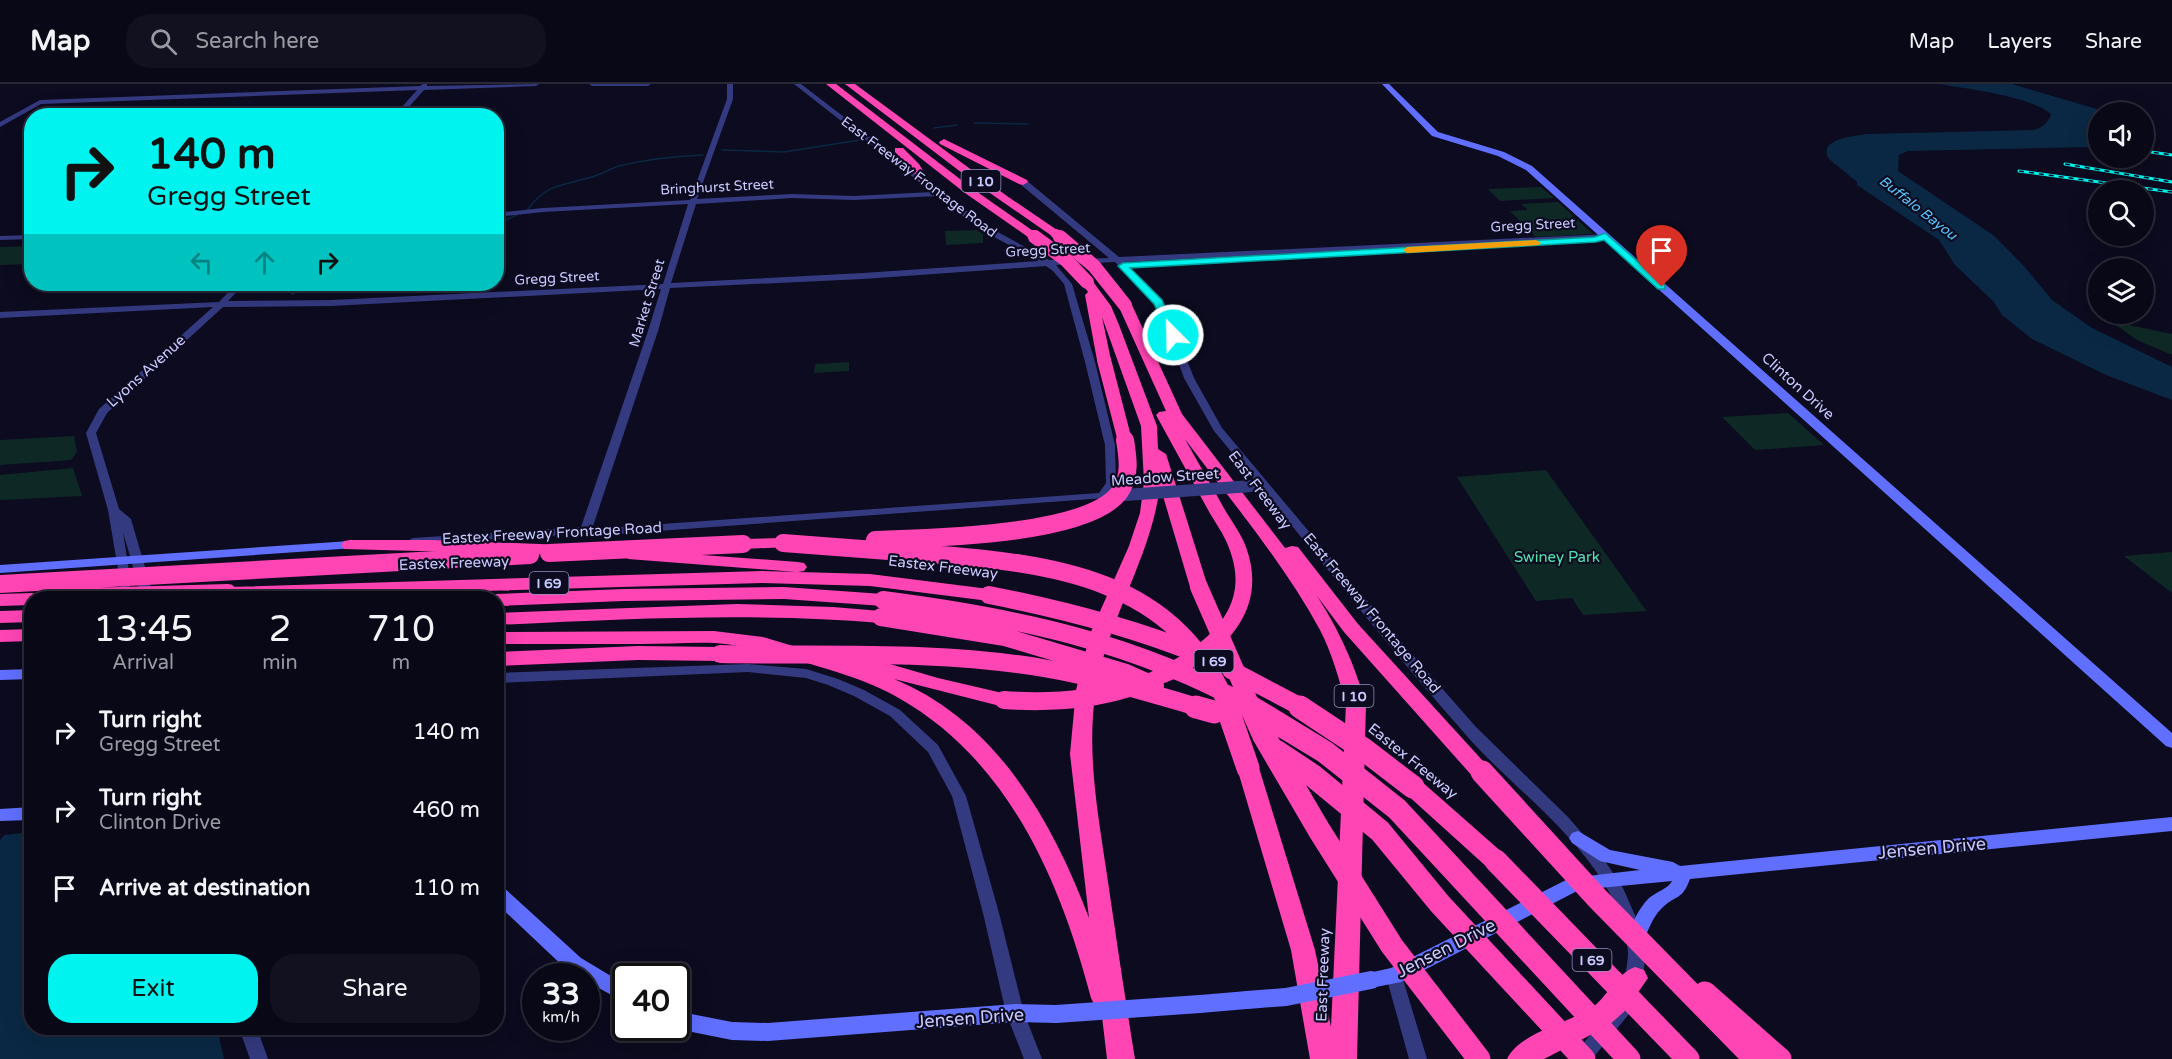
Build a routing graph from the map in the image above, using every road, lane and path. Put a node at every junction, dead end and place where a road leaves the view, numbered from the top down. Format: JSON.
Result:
{"nodes":[{"id":1,"x":536,"y":84,"type":"edge"},
{"id":2,"x":592,"y":84,"type":"edge"},
{"id":3,"x":648,"y":84,"type":"edge"},
{"id":4,"x":730,"y":84,"type":"edge"},
{"id":5,"x":798,"y":84,"type":"edge"},
{"id":6,"x":830,"y":84,"type":"edge"},
{"id":7,"x":849,"y":84,"type":"edge"},
{"id":8,"x":1384,"y":84,"type":"edge"},
{"id":9,"x":424,"y":86,"type":"edge"},
{"id":10,"x":857,"y":104,"type":"junction"},
{"id":11,"x":30,"y":108,"type":"edge"},
{"id":12,"x":404,"y":108,"type":"edge"},
{"id":13,"x":24,"y":111,"type":"edge"},
{"id":14,"x":907,"y":124,"type":"junction"},
{"id":15,"x":0,"y":125,"type":"edge"},
{"id":16,"x":1023,"y":182,"type":"joint"},
{"id":17,"x":926,"y":184,"type":"junction"},
{"id":18,"x":939,"y":194,"type":"junction"},
{"id":19,"x":693,"y":201,"type":"junction"},
{"id":20,"x":504,"y":214,"type":"edge"},
{"id":21,"x":1605,"y":236,"type":"junction"},
{"id":22,"x":24,"y":237,"type":"edge"},
{"id":23,"x":0,"y":238,"type":"edge"},
{"id":24,"x":1120,"y":263,"type":"junction"},
{"id":25,"x":1052,"y":266,"type":"junction"},
{"id":26,"x":666,"y":286,"type":"junction"},
{"id":27,"x":233,"y":291,"type":"edge"},
{"id":28,"x":221,"y":304,"type":"junction"},
{"id":29,"x":1099,"y":306,"type":"junction"},
{"id":30,"x":0,"y":315,"type":"edge"},
{"id":31,"x":1144,"y":349,"type":"junction"},
{"id":32,"x":1163,"y":391,"type":"junction"},
{"id":33,"x":1149,"y":426,"type":"junction"},
{"id":34,"x":1259,"y":486,"type":"junction"},
{"id":35,"x":1103,"y":496,"type":"junction"},
{"id":36,"x":114,"y":510,"type":"junction"},
{"id":37,"x":586,"y":530,"type":"junction"},
{"id":38,"x":783,"y":543,"type":"junction"},
{"id":39,"x":350,"y":545,"type":"junction"},
{"id":40,"x":224,"y":553,"type":"junction"},
{"id":41,"x":138,"y":559,"type":"junction"},
{"id":42,"x":120,"y":560,"type":"junction"},
{"id":43,"x":0,"y":569,"type":"edge"},
{"id":44,"x":870,"y":580,"type":"junction"},
{"id":45,"x":0,"y":584,"type":"edge"},
{"id":46,"x":127,"y":591,"type":"edge"},
{"id":47,"x":146,"y":591,"type":"edge"},
{"id":48,"x":174,"y":591,"type":"edge"},
{"id":49,"x":295,"y":591,"type":"edge"},
{"id":50,"x":24,"y":598,"type":"edge"},
{"id":51,"x":0,"y":600,"type":"edge"},
{"id":52,"x":504,"y":600,"type":"edge"},
{"id":53,"x":888,"y":600,"type":"junction"},
{"id":54,"x":24,"y":616,"type":"edge"},
{"id":55,"x":0,"y":617,"type":"edge"},
{"id":56,"x":504,"y":619,"type":"edge"},
{"id":57,"x":24,"y":635,"type":"edge"},
{"id":58,"x":0,"y":636,"type":"edge"},
{"id":59,"x":504,"y":638,"type":"edge"},
{"id":60,"x":752,"y":641,"type":"junction"},
{"id":61,"x":504,"y":659,"type":"edge"},
{"id":62,"x":24,"y":674,"type":"edge"},
{"id":63,"x":0,"y":675,"type":"edge"},
{"id":64,"x":504,"y":678,"type":"edge"},
{"id":65,"x":1214,"y":712,"type":"junction"},
{"id":66,"x":2172,"y":742,"type":"edge"},
{"id":67,"x":24,"y":814,"type":"edge"},
{"id":68,"x":0,"y":815,"type":"edge"},
{"id":69,"x":2172,"y":824,"type":"edge"},
{"id":70,"x":1578,"y":838,"type":"junction"},
{"id":71,"x":1684,"y":872,"type":"junction"},
{"id":72,"x":1603,"y":889,"type":"junction"},
{"id":73,"x":504,"y":898,"type":"edge"},
{"id":74,"x":1636,"y":937,"type":"junction"},
{"id":75,"x":1394,"y":976,"type":"junction"},
{"id":76,"x":1635,"y":978,"type":"junction"},
{"id":77,"x":612,"y":987,"type":"edge"},
{"id":78,"x":1015,"y":1013,"type":"junction"},
{"id":79,"x":690,"y":1023,"type":"edge"},
{"id":80,"x":250,"y":1035,"type":"edge"},
{"id":81,"x":1121,"y":1055,"type":"edge"},
{"id":82,"x":259,"y":1059,"type":"edge"},
{"id":83,"x":1033,"y":1059,"type":"edge"},
{"id":84,"x":1324,"y":1059,"type":"edge"},
{"id":85,"x":1343,"y":1059,"type":"edge"},
{"id":86,"x":1418,"y":1059,"type":"edge"},
{"id":87,"x":1479,"y":1059,"type":"edge"},
{"id":88,"x":1521,"y":1059,"type":"edge"},
{"id":89,"x":1582,"y":1059,"type":"edge"},
{"id":90,"x":1629,"y":1059,"type":"edge"},
{"id":91,"x":1688,"y":1059,"type":"edge"},
{"id":92,"x":1755,"y":1059,"type":"edge"},
{"id":93,"x":1780,"y":1059,"type":"edge"}],
"edges":[{"from":1,"to":9,"type":"street"},
{"from":2,"to":3,"type":"street"},
{"from":4,"to":19,"type":"street","name":"Market Street"},
{"from":5,"to":17,"type":"street","name":"East Freeway Frontage Road"},
{"from":6,"to":10,"type":"highway","number":"I 10"},
{"from":7,"to":14,"type":"highway","name":"East Freeway","number":"I 10"},
{"from":8,"to":21,"type":"main road","name":"Clinton Drive"},
{"from":9,"to":11,"type":"street"},
{"from":9,"to":12,"type":"street"},
{"from":10,"to":17,"type":"highway"},
{"from":10,"to":29,"type":"highway","number":"I 10","bridge":true},
{"from":13,"to":15,"type":"street"},
{"from":14,"to":16,"type":"highway"},
{"from":14,"to":31,"type":"highway","name":"East Freeway","number":"I 10","bridge":true},
{"from":16,"to":24,"type":"street","name":"East Freeway Frontage Road"},
{"from":17,"to":18,"type":"street","name":"East Freeway Frontage Road"},
{"from":18,"to":19,"type":"street","name":"Bringhurst Street"},
{"from":18,"to":25,"type":"street","name":"East Freeway Frontage Road"},
{"from":19,"to":20,"type":"street","name":"Bringhurst Street"},
{"from":19,"to":26,"type":"street","name":"Market Street"},
{"from":21,"to":24,"type":"street","name":"Gregg Street"},
{"from":21,"to":66,"type":"main road","name":"Clinton Drive"},
{"from":22,"to":23,"type":"street"},
{"from":24,"to":25,"type":"street","name":"Gregg Street"},
{"from":24,"to":34,"type":"street","name":"East Freeway Frontage Road"},
{"from":25,"to":26,"type":"street","name":"Gregg Street"},
{"from":25,"to":35,"type":"street","name":"East Freeway Frontage Road"},
{"from":26,"to":28,"type":"street","name":"Gregg Street"},
{"from":26,"to":37,"type":"street","name":"Market Street"},
{"from":27,"to":28,"type":"street","name":"Lyons Avenue"},
{"from":28,"to":30,"type":"street","name":"Gregg Street"},
{"from":28,"to":36,"type":"street","name":"Lyons Avenue"},
{"from":29,"to":33,"type":"highway"},
{"from":29,"to":38,"type":"highway","bridge":true},
{"from":31,"to":32,"type":"highway","name":"East Freeway","number":"I 10"},
{"from":31,"to":60,"type":"highway","bridge":true},
{"from":32,"to":72,"type":"highway","bridge":true},
{"from":32,"to":85,"type":"highway","name":"East Freeway","number":"I 10"},
{"from":33,"to":81,"type":"highway"},
{"from":33,"to":87,"type":"highway","bridge":true},
{"from":34,"to":35,"type":"street","name":"Meadow Street","bridge":true},
{"from":34,"to":70,"type":"street","name":"East Freeway Frontage Road"},
{"from":35,"to":37,"type":"street","name":"Eastex Freeway Frontage Road"},
{"from":36,"to":41,"type":"street","name":"Lyons Avenue"},
{"from":36,"to":42,"type":"street","name":"Lyons Avenue"},
{"from":37,"to":39,"type":"street","name":"Eastex Freeway Frontage Road"},
{"from":38,"to":45,"type":"highway","bridge":true},
{"from":38,"to":84,"type":"highway","bridge":true},
{"from":39,"to":40,"type":"main road","name":"Eastex Freeway Frontage Road"},
{"from":39,"to":44,"type":"highway"},
{"from":40,"to":41,"type":"main road","name":"Eastex Freeway Frontage Road"},
{"from":40,"to":48,"type":"main road"},
{"from":41,"to":42,"type":"main road","name":"Eastex Freeway Frontage Road"},
{"from":41,"to":47,"type":"street","name":"Lyons Avenue"},
{"from":42,"to":43,"type":"main road","name":"Eastex Freeway Frontage Road"},
{"from":42,"to":46,"type":"street","name":"Lyons Avenue"},
{"from":44,"to":49,"type":"highway","name":"Eastex Freeway","number":"I 69","bridge":true},
{"from":44,"to":53,"type":"highway","name":"Eastex Freeway","number":"I 69"},
{"from":50,"to":51,"type":"highway","name":"Eastex Freeway","number":"I 69"},
{"from":52,"to":53,"type":"highway"},
{"from":53,"to":56,"type":"highway","name":"Eastex Freeway","number":"I 69"},
{"from":53,"to":65,"type":"highway","name":"Eastex Freeway","number":"I 69","bridge":true},
{"from":53,"to":90,"type":"highway","number":"I 69","bridge":true},
{"from":53,"to":91,"type":"highway","name":"Eastex Freeway","number":"I 69","bridge":true},
{"from":54,"to":55,"type":"highway"},
{"from":57,"to":58,"type":"highway"},
{"from":59,"to":60,"type":"highway"},
{"from":60,"to":81,"type":"highway"},
{"from":61,"to":65,"type":"highway","bridge":true},
{"from":62,"to":63,"type":"main road"},
{"from":64,"to":78,"type":"street"},
{"from":65,"to":89,"type":"highway","name":"Eastex Freeway","number":"I 69","bridge":true},
{"from":67,"to":68,"type":"main road"},
{"from":69,"to":71,"type":"main road","name":"Jensen Drive"},
{"from":70,"to":71,"type":"main road"},
{"from":70,"to":72,"type":"street","name":"East Freeway Frontage Road"},
{"from":71,"to":72,"type":"main road","name":"Jensen Drive"},
{"from":71,"to":74,"type":"main road"},
{"from":72,"to":74,"type":"street","name":"East Freeway Frontage Road"},
{"from":72,"to":75,"type":"main road","name":"Jensen Drive"},
{"from":72,"to":92,"type":"highway","bridge":true},
{"from":72,"to":93,"type":"highway","bridge":true},
{"from":73,"to":77,"type":"main road"},
{"from":74,"to":76,"type":"street","name":"East Freeway Frontage Road"},
{"from":75,"to":78,"type":"main road","name":"Jensen Drive","bridge":true},
{"from":75,"to":86,"type":"street"},
{"from":76,"to":88,"type":"highway"},
{"from":76,"to":89,"type":"street","name":"East Freeway Frontage Road"},
{"from":78,"to":79,"type":"main road","name":"Jensen Drive"},
{"from":78,"to":83,"type":"street"},
{"from":80,"to":82,"type":"street"}]}
